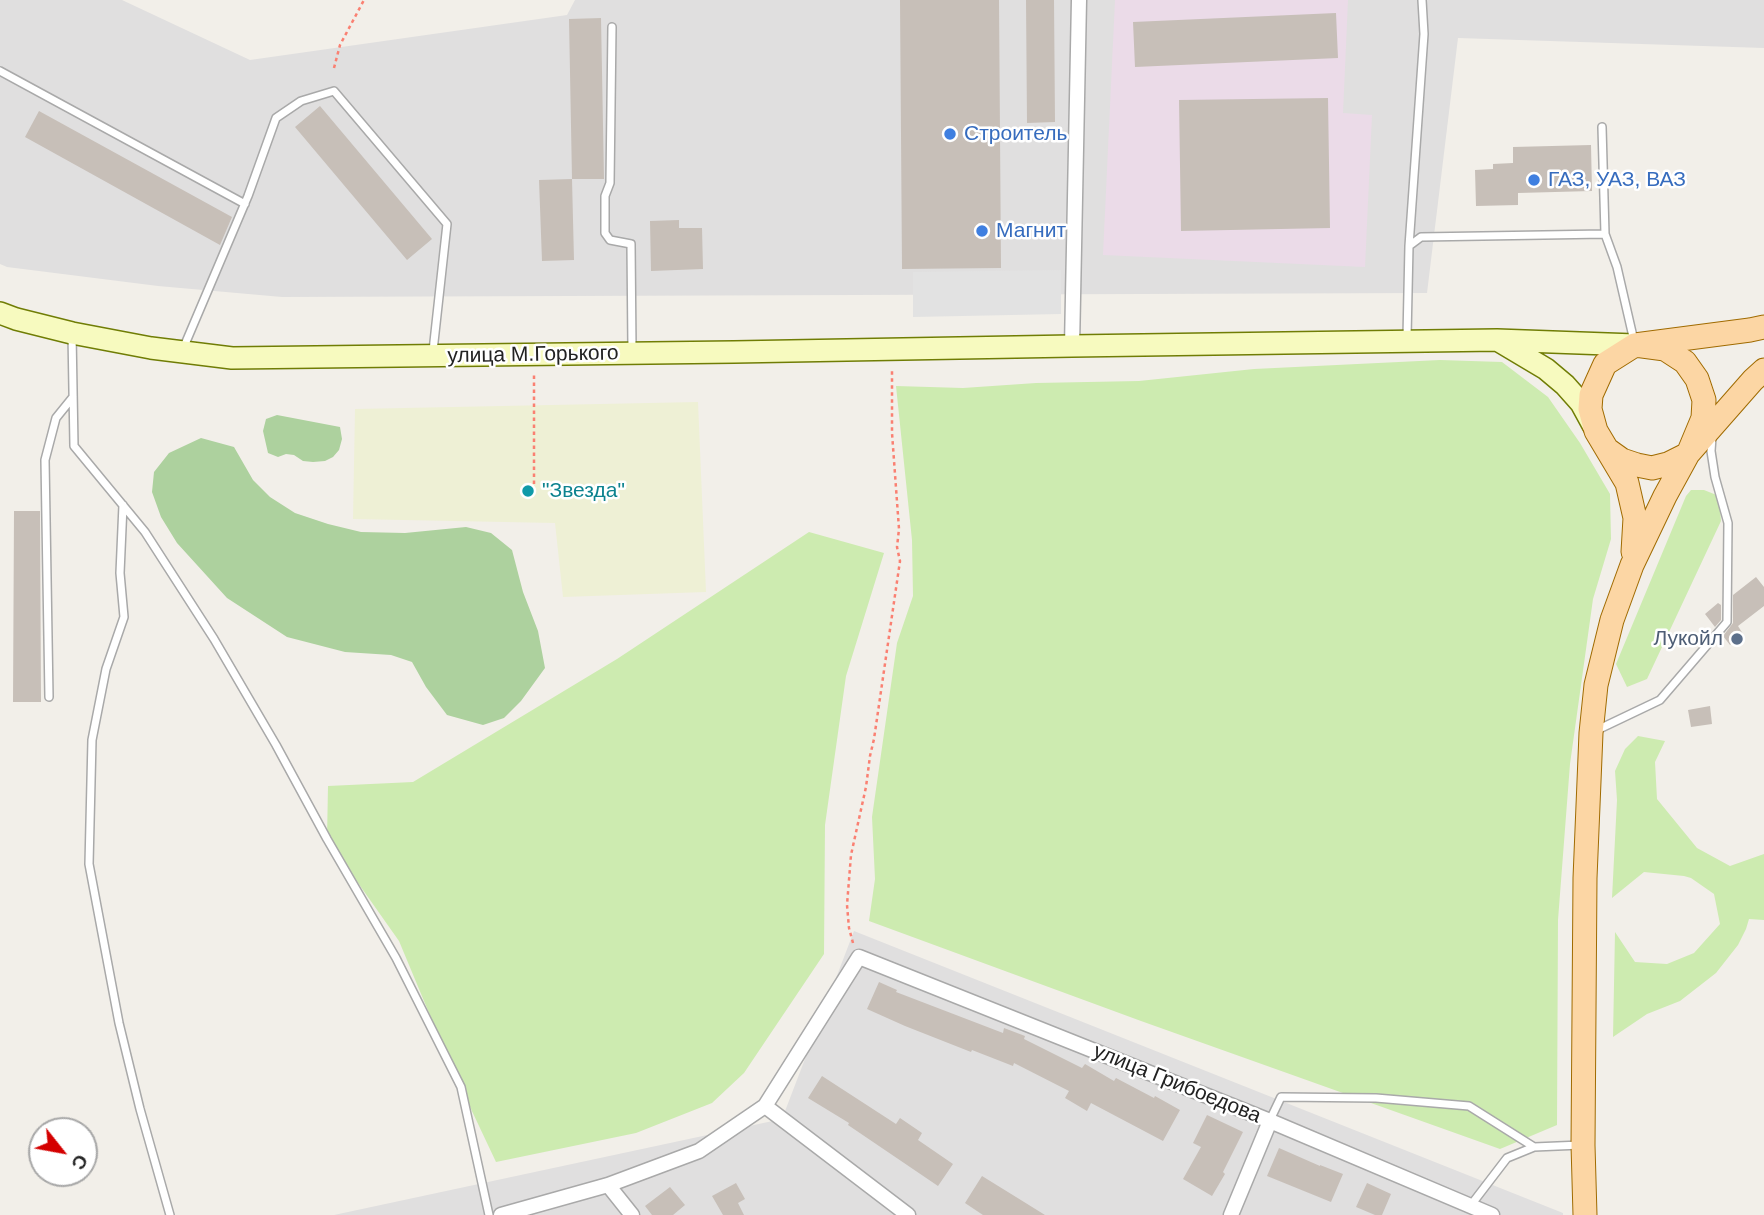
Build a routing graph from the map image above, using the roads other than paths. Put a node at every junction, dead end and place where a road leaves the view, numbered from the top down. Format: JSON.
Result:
{"nodes":[{"id":1,"x":1079,"y":0,"type":"edge"},
{"id":2,"x":1422,"y":0,"type":"edge"},
{"id":3,"x":612,"y":27,"type":"dead end"},
{"id":4,"x":0,"y":71,"type":"edge"},
{"id":5,"x":1602,"y":127,"type":"dead end"},
{"id":6,"x":245,"y":204,"type":"junction"},
{"id":7,"x":1605,"y":234,"type":"junction"},
{"id":8,"x":1409,"y":246,"type":"junction"},
{"id":9,"x":0,"y":313,"type":"edge"},
{"id":10,"x":1764,"y":327,"type":"edge"},
{"id":11,"x":72,"y":333,"type":"junction"},
{"id":12,"x":1497,"y":340,"type":"junction"},
{"id":13,"x":1407,"y":342,"type":"junction"},
{"id":14,"x":1635,"y":345,"type":"junction"},
{"id":15,"x":1072,"y":346,"type":"junction"},
{"id":16,"x":182,"y":352,"type":"junction"},
{"id":17,"x":632,"y":354,"type":"junction"},
{"id":18,"x":432,"y":356,"type":"junction"},
{"id":19,"x":1764,"y":370,"type":"edge"},
{"id":20,"x":73,"y":396,"type":"junction"},
{"id":21,"x":1712,"y":426,"type":"junction"},
{"id":22,"x":1601,"y":440,"type":"junction"},
{"id":23,"x":1688,"y":454,"type":"junction"},
{"id":24,"x":123,"y":505,"type":"junction"},
{"id":25,"x":1632,"y":565,"type":"junction"},
{"id":26,"x":50,"y":697,"type":"dead end"},
{"id":27,"x":1591,"y":733,"type":"junction"},
{"id":28,"x":765,"y":1106,"type":"junction"},
{"id":29,"x":1270,"y":1121,"type":"junction"},
{"id":30,"x":1583,"y":1145,"type":"junction"},
{"id":31,"x":1534,"y":1147,"type":"junction"},
{"id":32,"x":608,"y":1185,"type":"junction"},
{"id":33,"x":1471,"y":1205,"type":"junction"},
{"id":34,"x":170,"y":1215,"type":"edge"},
{"id":35,"x":489,"y":1215,"type":"edge"},
{"id":36,"x":501,"y":1215,"type":"edge"},
{"id":37,"x":632,"y":1215,"type":"edge"},
{"id":38,"x":908,"y":1215,"type":"edge"},
{"id":39,"x":1231,"y":1215,"type":"edge"},
{"id":40,"x":1492,"y":1215,"type":"edge"},
{"id":41,"x":1585,"y":1215,"type":"edge"}],
"edges":[{"from":1,"to":15,"type":"street"},
{"from":2,"to":8,"type":"lane"},
{"from":3,"to":17,"type":"lane"},
{"from":4,"to":6,"type":"lane"},
{"from":5,"to":7,"type":"lane"},
{"from":6,"to":16,"type":"lane"},
{"from":6,"to":18,"type":"lane"},
{"from":7,"to":8,"type":"lane"},
{"from":7,"to":14,"type":"lane"},
{"from":8,"to":13,"type":"lane"},
{"from":9,"to":11,"type":"main road","name":"улица М.Горького"},
{"from":10,"to":14,"type":"main road"},
{"from":11,"to":16,"type":"main road","name":"улица М.Горького"},
{"from":11,"to":20,"type":"lane"},
{"from":12,"to":13,"type":"main road","name":"улица М.Горького"},
{"from":12,"to":14,"type":"main road","name":"улица М.Горького"},
{"from":12,"to":22,"type":"main road"},
{"from":13,"to":15,"type":"main road","name":"улица М.Горького"},
{"from":14,"to":22,"type":"main road"},
{"from":14,"to":23,"type":"main road"},
{"from":15,"to":17,"type":"main road","name":"улица М.Горького"},
{"from":16,"to":18,"type":"main road","name":"улица М.Горького"},
{"from":17,"to":18,"type":"main road","name":"улица М.Горького"},
{"from":19,"to":21,"type":"main road"},
{"from":20,"to":24,"type":"lane"},
{"from":20,"to":26,"type":"lane"},
{"from":21,"to":23,"type":"main road"},
{"from":21,"to":27,"type":"lane"},
{"from":22,"to":23,"type":"main road"},
{"from":22,"to":25,"type":"main road"},
{"from":23,"to":25,"type":"main road"},
{"from":24,"to":34,"type":"lane"},
{"from":24,"to":35,"type":"lane"},
{"from":25,"to":27,"type":"main road"},
{"from":27,"to":30,"type":"main road"},
{"from":28,"to":29,"type":"street","name":"улица Грибоедова"},
{"from":28,"to":32,"type":"street"},
{"from":28,"to":38,"type":"street"},
{"from":29,"to":31,"type":"lane"},
{"from":29,"to":33,"type":"street","name":"улица Грибоедова"},
{"from":29,"to":39,"type":"street"},
{"from":30,"to":31,"type":"lane"},
{"from":30,"to":41,"type":"main road"},
{"from":31,"to":33,"type":"lane"},
{"from":32,"to":36,"type":"street"},
{"from":32,"to":37,"type":"street"},
{"from":33,"to":40,"type":"street","name":"улица Грибоедова"}]}
